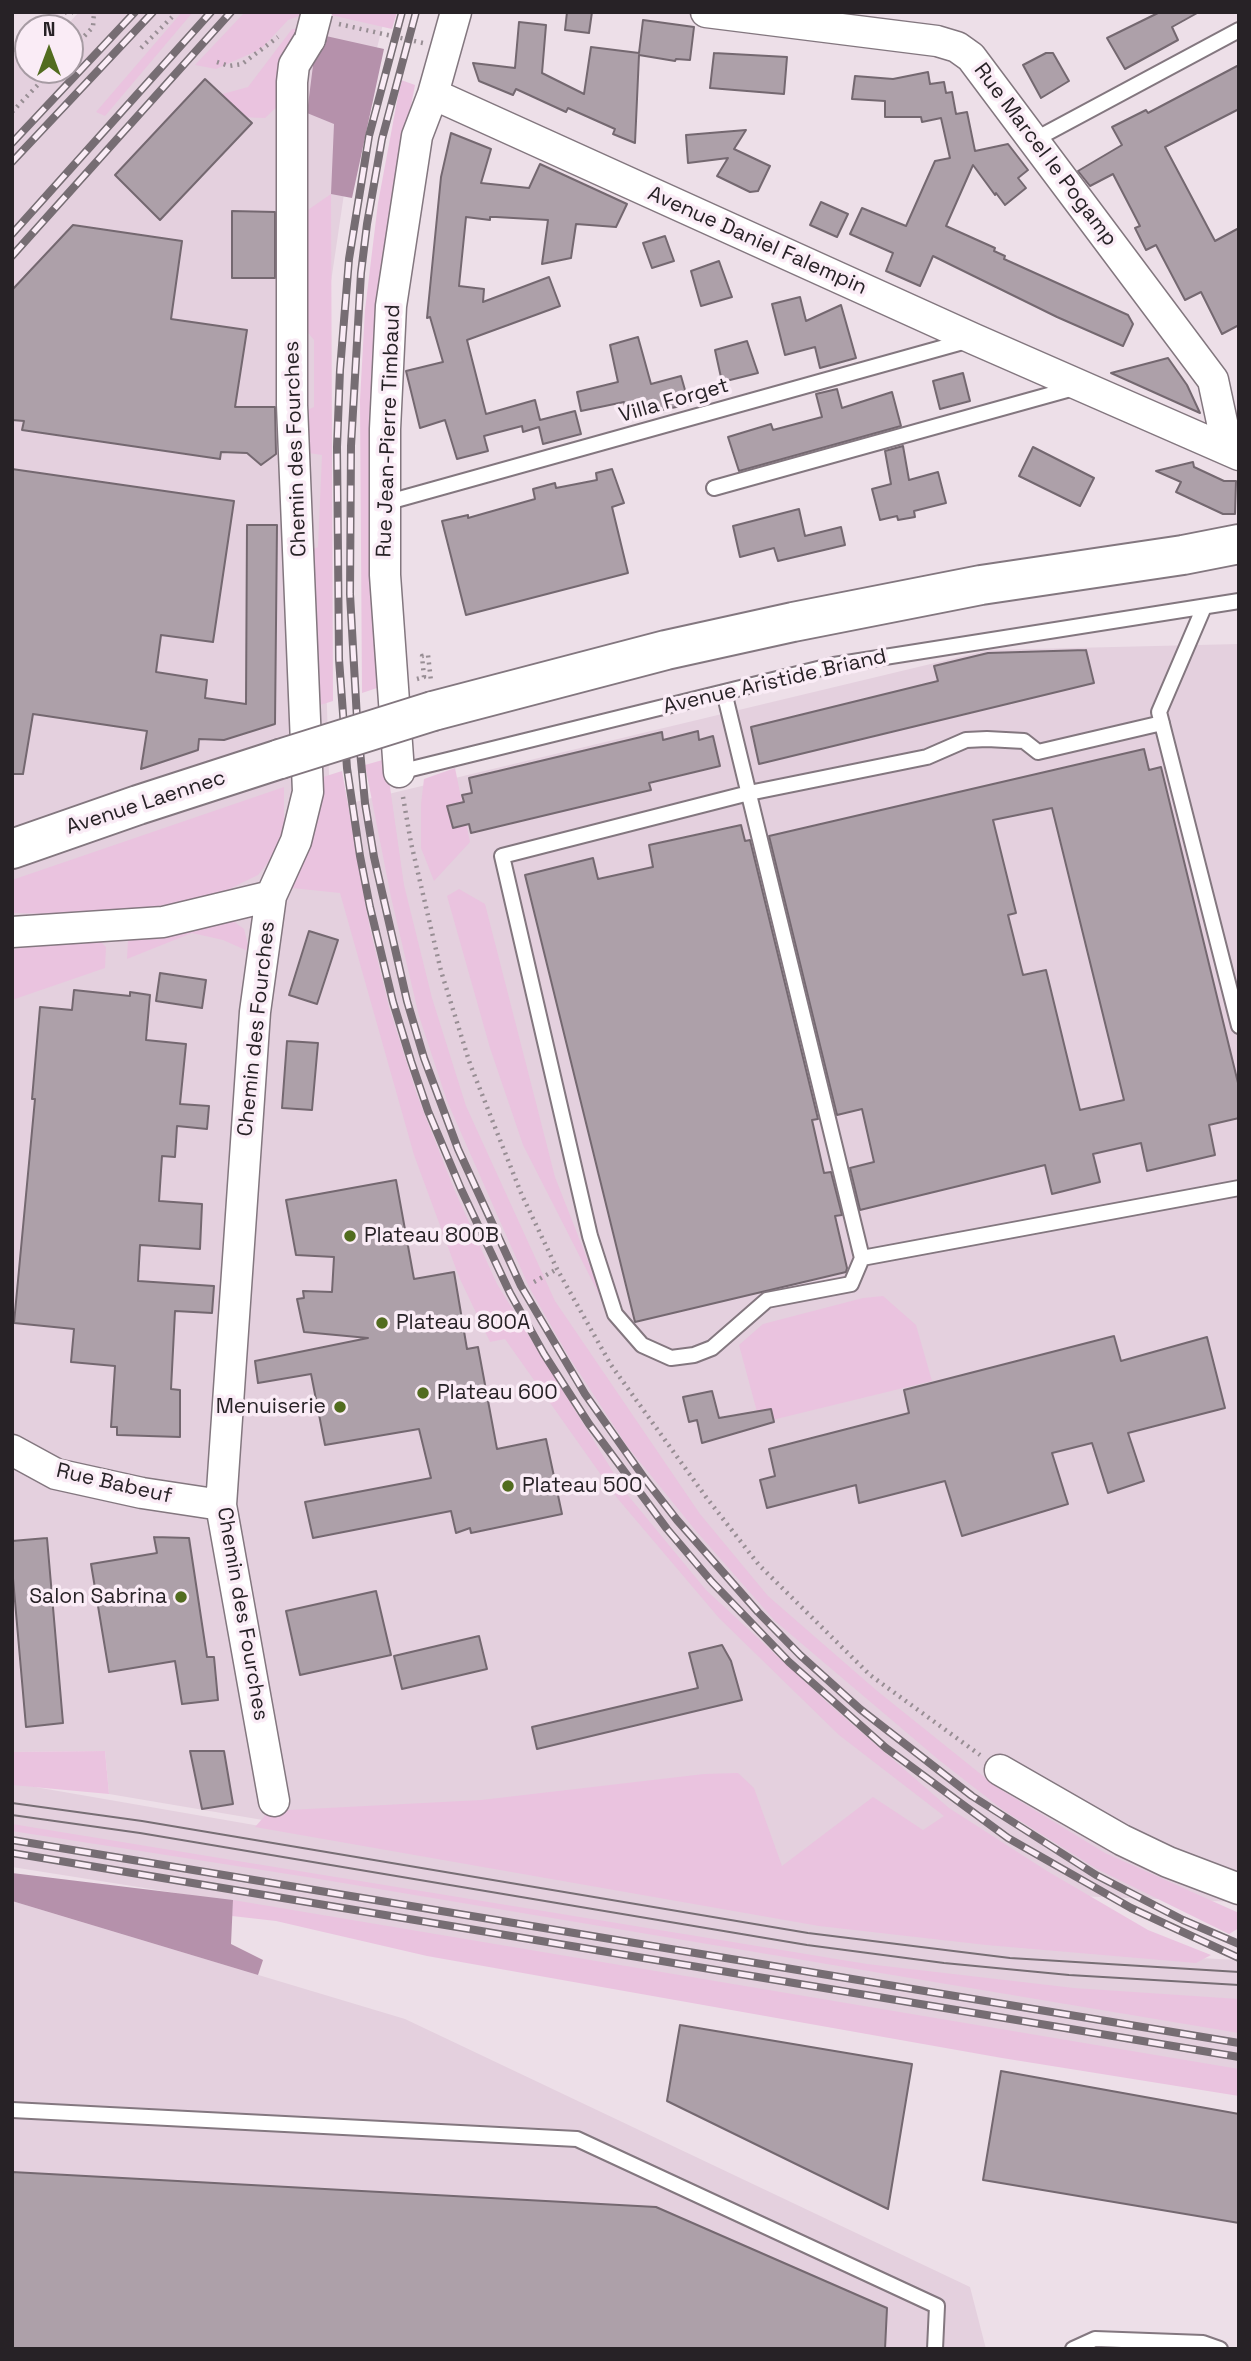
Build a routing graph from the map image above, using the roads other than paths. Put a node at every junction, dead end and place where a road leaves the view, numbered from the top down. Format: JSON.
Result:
{"nodes":[{"id":1,"x":456,"y":12,"type":"edge"},
{"id":2,"x":706,"y":12,"type":"edge"},
{"id":3,"x":314,"y":26,"type":"edge"},
{"id":4,"x":1239,"y":30,"type":"edge"},
{"id":5,"x":433,"y":94,"type":"junction"},
{"id":6,"x":1034,"y":140,"type":"junction"},
{"id":7,"x":974,"y":339,"type":"junction"},
{"id":8,"x":1082,"y":385,"type":"junction"},
{"id":9,"x":1233,"y":452,"type":"edge"},
{"id":10,"x":714,"y":488,"type":"dead end"},
{"id":11,"x":385,"y":503,"type":"junction"},
{"id":12,"x":1239,"y":544,"type":"edge"},
{"id":13,"x":1239,"y":601,"type":"edge"},
{"id":14,"x":1204,"y":607,"type":"junction"},
{"id":15,"x":724,"y":692,"type":"junction"},
{"id":16,"x":1162,"y":723,"type":"junction"},
{"id":17,"x":399,"y":772,"type":"joint"},
{"id":18,"x":749,"y":793,"type":"junction"},
{"id":19,"x":12,"y":849,"type":"edge"},
{"id":20,"x":271,"y":896,"type":"junction"},
{"id":21,"x":12,"y":932,"type":"edge"},
{"id":22,"x":1239,"y":1026,"type":"edge"},
{"id":23,"x":1239,"y":1188,"type":"edge"},
{"id":24,"x":862,"y":1258,"type":"junction"},
{"id":25,"x":12,"y":1450,"type":"edge"},
{"id":26,"x":221,"y":1505,"type":"junction"},
{"id":27,"x":1000,"y":1770,"type":"dead end"},
{"id":28,"x":274,"y":1801,"type":"dead end"},
{"id":29,"x":1239,"y":1889,"type":"edge"},
{"id":30,"x":12,"y":2110,"type":"edge"},
{"id":31,"x":936,"y":2349,"type":"edge"},
{"id":32,"x":1073,"y":2349,"type":"edge"},
{"id":33,"x":1220,"y":2349,"type":"edge"}],
"edges":[{"from":1,"to":5,"type":"street","name":"Rue Jean-Pierre Timbaud"},
{"from":2,"to":6,"type":"street","name":"Rue Marcel le Pogamp"},
{"from":3,"to":20,"type":"street","name":"Chemin des Fourches"},
{"from":4,"to":6,"type":"lane"},
{"from":5,"to":7,"type":"street","name":"Avenue Daniel Falempin"},
{"from":5,"to":11,"type":"street","name":"Rue Jean-Pierre Timbaud"},
{"from":6,"to":9,"type":"street","name":"Rue Marcel le Pogamp"},
{"from":7,"to":8,"type":"street","name":"Avenue Daniel Falempin"},
{"from":7,"to":11,"type":"lane","name":"Villa Forget"},
{"from":8,"to":9,"type":"street","name":"Avenue Daniel Falempin"},
{"from":8,"to":10,"type":"lane"},
{"from":11,"to":17,"type":"street","name":"Rue Jean-Pierre Timbaud"},
{"from":12,"to":19,"type":"main road","name":"Avenue Laennec","bridge":true},
{"from":13,"to":14,"type":"lane","name":"Avenue Aristide Briand"},
{"from":14,"to":15,"type":"lane","name":"Avenue Aristide Briand"},
{"from":14,"to":16,"type":"lane"},
{"from":15,"to":17,"type":"lane","name":"Avenue Aristide Briand"},
{"from":15,"to":18,"type":"lane"},
{"from":16,"to":18,"type":"lane"},
{"from":16,"to":22,"type":"lane"},
{"from":18,"to":24,"type":"lane"},
{"from":18,"to":24,"type":"lane"},
{"from":20,"to":21,"type":"street"},
{"from":20,"to":26,"type":"street","name":"Chemin des Fourches"},
{"from":23,"to":24,"type":"lane"},
{"from":25,"to":26,"type":"street","name":"Rue Babeuf"},
{"from":26,"to":28,"type":"street","name":"Chemin des Fourches"},
{"from":27,"to":29,"type":"street"},
{"from":30,"to":31,"type":"lane"},
{"from":32,"to":33,"type":"lane"}]}
